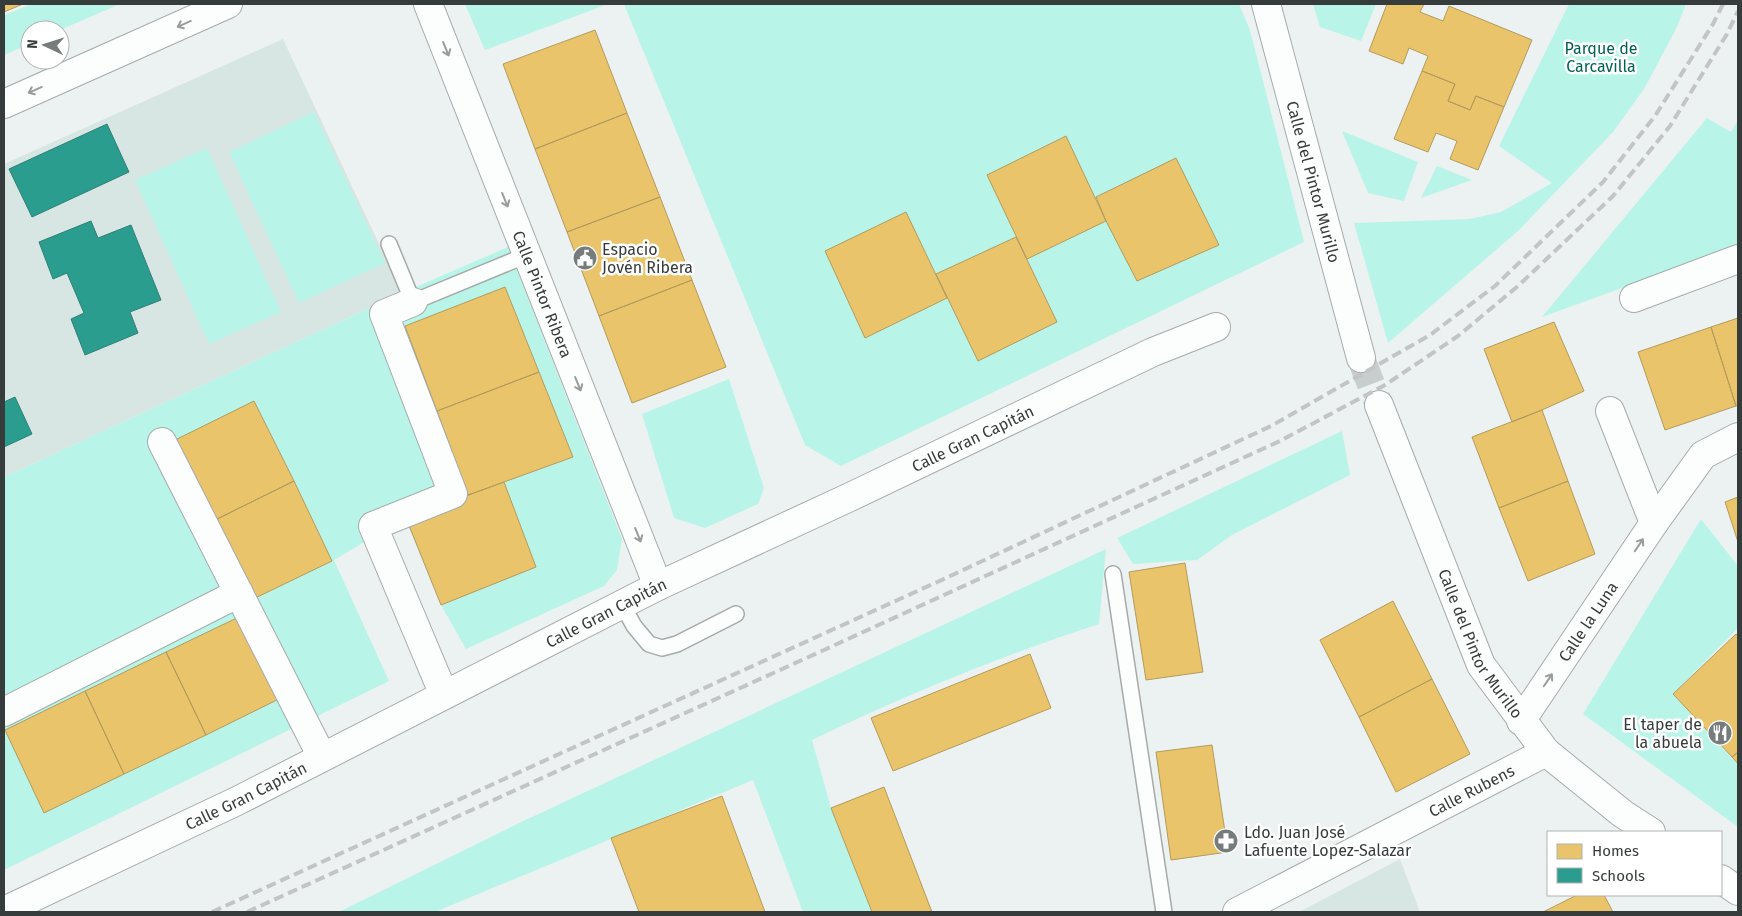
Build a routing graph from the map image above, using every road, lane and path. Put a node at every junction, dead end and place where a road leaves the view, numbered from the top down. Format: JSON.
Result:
{"nodes":[{"id":1,"x":228,"y":4,"type":"edge"},
{"id":2,"x":428,"y":4,"type":"edge"},
{"id":3,"x":1266,"y":4,"type":"edge"},
{"id":4,"x":4,"y":104,"type":"edge"},
{"id":5,"x":389,"y":244,"type":"dead end"},
{"id":6,"x":527,"y":255,"type":"junction"},
{"id":7,"x":1738,"y":259,"type":"edge"},
{"id":8,"x":1634,"y":298,"type":"dead end"},
{"id":9,"x":413,"y":302,"type":"junction"},
{"id":10,"x":1216,"y":327,"type":"dead end"},
{"id":11,"x":1361,"y":358,"type":"tunnel mouth"},
{"id":12,"x":1379,"y":405,"type":"tunnel mouth"},
{"id":13,"x":1610,"y":411,"type":"dead end"},
{"id":14,"x":1738,"y":436,"type":"edge"},
{"id":15,"x":162,"y":442,"type":"dead end"},
{"id":16,"x":1654,"y":523,"type":"junction"},
{"id":17,"x":1113,"y":574,"type":"dead end"},
{"id":18,"x":658,"y":586,"type":"junction"},
{"id":19,"x":238,"y":593,"type":"junction"},
{"id":20,"x":622,"y":604,"type":"junction"},
{"id":21,"x":736,"y":614,"type":"dead end"},
{"id":22,"x":444,"y":696,"type":"junction"},
{"id":23,"x":4,"y":712,"type":"edge"},
{"id":24,"x":1521,"y":720,"type":"junction"},
{"id":25,"x":1546,"y":752,"type":"junction"},
{"id":26,"x":322,"y":758,"type":"junction"},
{"id":27,"x":1648,"y":831,"type":"edge"},
{"id":28,"x":1722,"y":880,"type":"edge"},
{"id":29,"x":1738,"y":891,"type":"edge"},
{"id":30,"x":4,"y":911,"type":"edge"},
{"id":31,"x":1164,"y":912,"type":"edge"},
{"id":32,"x":1237,"y":912,"type":"edge"}],
"edges":[{"from":1,"to":4,"type":"street","one_way":true},
{"from":2,"to":6,"type":"street","name":"Calle Pintor Ribera","one_way":true},
{"from":3,"to":11,"type":"street","name":"Calle del Pintor Murillo"},
{"from":5,"to":9,"type":"lane"},
{"from":6,"to":9,"type":"lane"},
{"from":6,"to":18,"type":"street","name":"Calle Pintor Ribera","one_way":true},
{"from":7,"to":8,"type":"street"},
{"from":9,"to":22,"type":"street"},
{"from":10,"to":18,"type":"street","name":"Calle Gran Capitán"},
{"from":12,"to":24,"type":"street","name":"Calle del Pintor Murillo"},
{"from":13,"to":16,"type":"street"},
{"from":14,"to":16,"type":"street","name":"Calle la Luna"},
{"from":15,"to":19,"type":"street"},
{"from":24,"to":16,"type":"street","name":"Calle la Luna","one_way":true},
{"from":17,"to":31,"type":"lane"},
{"from":18,"to":20,"type":"street","name":"Calle Gran Capitán"},
{"from":19,"to":23,"type":"street"},
{"from":19,"to":26,"type":"street"},
{"from":20,"to":21,"type":"lane"},
{"from":20,"to":22,"type":"street","name":"Calle Gran Capitán"},
{"from":22,"to":26,"type":"street","name":"Calle Gran Capitán"},
{"from":24,"to":25,"type":"street","name":"Calle del Pintor Murillo"},
{"from":25,"to":27,"type":"street","name":"Calle del Pintor Murillo"},
{"from":25,"to":32,"type":"street","name":"Calle Rubens"},
{"from":26,"to":30,"type":"street","name":"Calle Gran Capitán"},
{"from":28,"to":29,"type":"street"}]}
